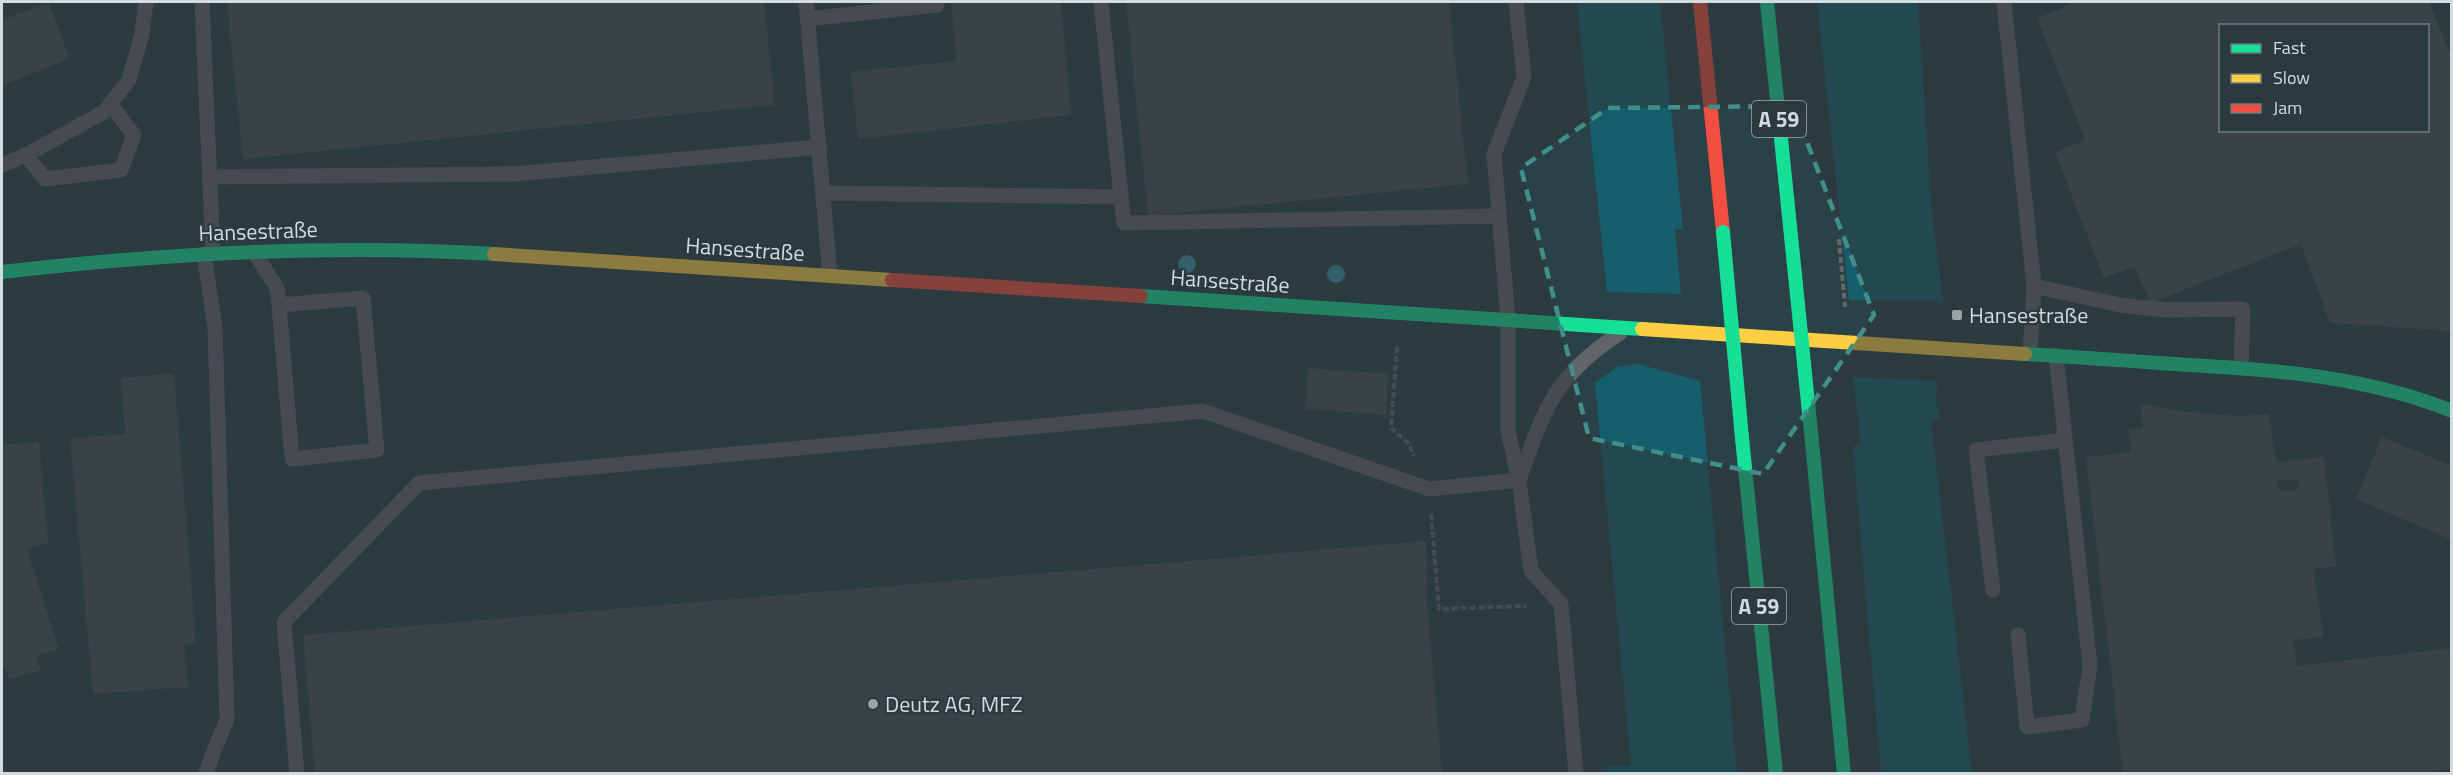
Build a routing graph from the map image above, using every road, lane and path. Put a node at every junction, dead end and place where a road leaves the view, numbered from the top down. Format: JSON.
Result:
{"nodes":[{"id":1,"x":146,"y":2,"type":"edge"},
{"id":2,"x":202,"y":2,"type":"edge"},
{"id":3,"x":806,"y":2,"type":"edge"},
{"id":4,"x":1101,"y":2,"type":"edge"},
{"id":5,"x":1516,"y":2,"type":"edge"},
{"id":6,"x":1700,"y":2,"type":"edge"},
{"id":7,"x":1767,"y":2,"type":"edge"},
{"id":8,"x":2004,"y":2,"type":"edge"},
{"id":9,"x":938,"y":5,"type":"dead end"},
{"id":10,"x":807,"y":18,"type":"junction"},
{"id":11,"x":110,"y":104,"type":"junction"},
{"id":12,"x":820,"y":147,"type":"junction"},
{"id":13,"x":26,"y":155,"type":"junction"},
{"id":14,"x":2,"y":165,"type":"edge"},
{"id":15,"x":209,"y":177,"type":"junction"},
{"id":16,"x":823,"y":193,"type":"junction"},
{"id":17,"x":1121,"y":196,"type":"junction"},
{"id":18,"x":1499,"y":216,"type":"junction"},
{"id":19,"x":1839,"y":239,"type":"dead end"},
{"id":20,"x":253,"y":251,"type":"junction"},
{"id":21,"x":208,"y":254,"type":"junction"},
{"id":22,"x":2,"y":272,"type":"edge"},
{"id":23,"x":830,"y":276,"type":"junction"},
{"id":24,"x":2034,"y":286,"type":"junction"},
{"id":25,"x":1845,"y":303,"type":"dead end"},
{"id":26,"x":279,"y":305,"type":"junction"},
{"id":27,"x":1508,"y":320,"type":"junction"},
{"id":28,"x":1628,"y":328,"type":"junction"},
{"id":29,"x":2030,"y":354,"type":"junction"},
{"id":30,"x":2056,"y":355,"type":"junction"},
{"id":31,"x":2241,"y":368,"type":"junction"},
{"id":32,"x":2451,"y":411,"type":"edge"},
{"id":33,"x":2065,"y":440,"type":"junction"},
{"id":34,"x":1519,"y":480,"type":"junction"},
{"id":35,"x":1993,"y":590,"type":"dead end"},
{"id":36,"x":2018,"y":635,"type":"dead end"},
{"id":37,"x":205,"y":774,"type":"edge"},
{"id":38,"x":297,"y":774,"type":"edge"},
{"id":39,"x":1576,"y":774,"type":"edge"},
{"id":40,"x":1776,"y":774,"type":"edge"},
{"id":41,"x":1844,"y":774,"type":"edge"}],
"edges":[{"from":1,"to":11,"type":"lane"},
{"from":2,"to":15,"type":"lane"},
{"from":3,"to":10,"type":"lane"},
{"from":4,"to":17,"type":"lane"},
{"from":5,"to":18,"type":"lane"},
{"from":6,"to":40,"type":"main road","number":"A 59","bridge":true},
{"from":7,"to":41,"type":"main road","number":"A 59","bridge":true},
{"from":8,"to":24,"type":"lane"},
{"from":9,"to":10,"type":"lane"},
{"from":10,"to":12,"type":"lane"},
{"from":11,"to":13,"type":"lane"},
{"from":11,"to":13,"type":"lane"},
{"from":12,"to":15,"type":"lane"},
{"from":12,"to":16,"type":"lane"},
{"from":13,"to":14,"type":"lane"},
{"from":15,"to":21,"type":"lane"},
{"from":16,"to":17,"type":"lane"},
{"from":16,"to":23,"type":"lane"},
{"from":17,"to":18,"type":"lane"},
{"from":18,"to":27,"type":"lane"},
{"from":19,"to":25,"type":"path"},
{"from":20,"to":21,"type":"main road","name":"Hansestraße"},
{"from":20,"to":23,"type":"main road","name":"Hansestraße"},
{"from":20,"to":26,"type":"lane"},
{"from":21,"to":22,"type":"main road","name":"Hansestraße"},
{"from":21,"to":37,"type":"lane"},
{"from":23,"to":27,"type":"main road","name":"Hansestraße"},
{"from":24,"to":29,"type":"lane"},
{"from":24,"to":31,"type":"lane"},
{"from":26,"to":26,"type":"lane"},
{"from":27,"to":28,"type":"main road","name":"Hansestraße"},
{"from":27,"to":34,"type":"lane"},
{"from":28,"to":29,"type":"main road","name":"Hansestraße"},
{"from":28,"to":34,"type":"lane"},
{"from":29,"to":30,"type":"main road","name":"Hansestraße"},
{"from":30,"to":31,"type":"main road","name":"Hansestraße"},
{"from":30,"to":33,"type":"lane"},
{"from":31,"to":32,"type":"main road","name":"Hansestraße"},
{"from":33,"to":35,"type":"lane"},
{"from":33,"to":36,"type":"lane"},
{"from":34,"to":38,"type":"lane"},
{"from":34,"to":39,"type":"lane"}]}
